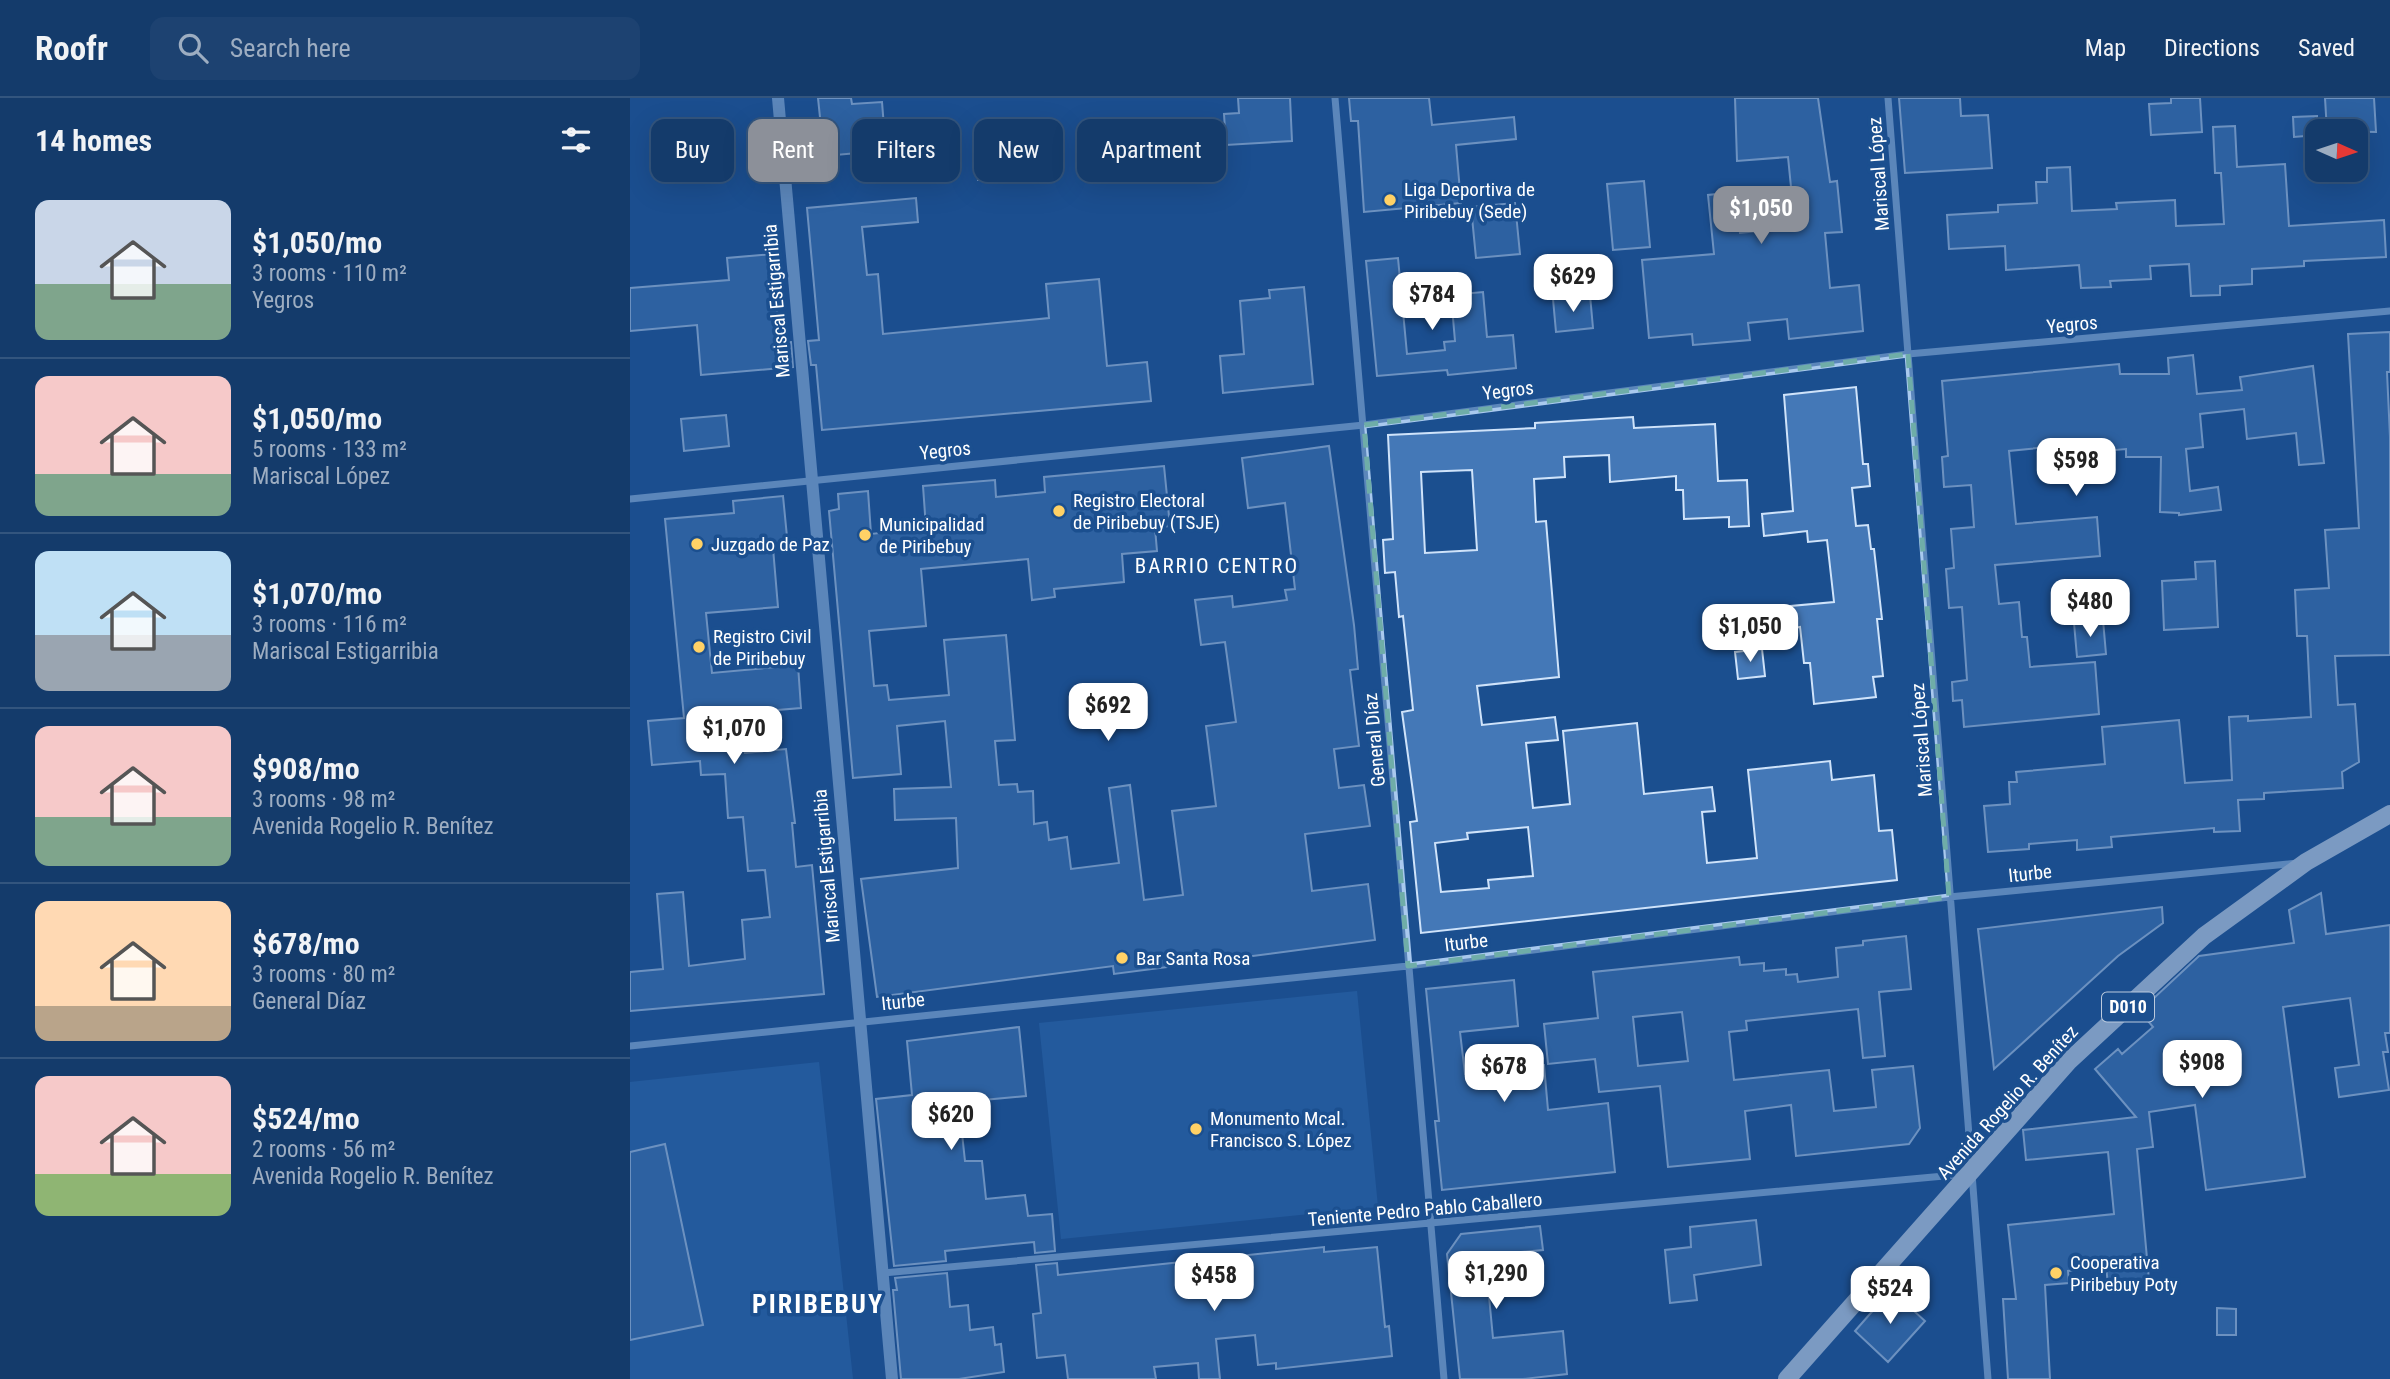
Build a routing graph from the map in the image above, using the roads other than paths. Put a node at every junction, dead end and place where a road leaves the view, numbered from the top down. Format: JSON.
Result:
{"nodes":[{"id":1,"x":778,"y":98,"type":"edge"},
{"id":2,"x":1335,"y":98,"type":"edge"},
{"id":3,"x":1888,"y":98,"type":"edge"},
{"id":4,"x":2390,"y":311,"type":"edge"},
{"id":5,"x":1908,"y":354,"type":"junction"},
{"id":6,"x":1364,"y":425,"type":"junction"},
{"id":7,"x":810,"y":479,"type":"junction"},
{"id":8,"x":630,"y":499,"type":"edge"},
{"id":9,"x":2390,"y":814,"type":"edge"},
{"id":10,"x":2306,"y":862,"type":"junction"},
{"id":11,"x":1949,"y":897,"type":"junction"},
{"id":12,"x":1408,"y":965,"type":"junction"},
{"id":13,"x":860,"y":1021,"type":"junction"},
{"id":14,"x":630,"y":1046,"type":"edge"},
{"id":15,"x":1970,"y":1173,"type":"junction"},
{"id":16,"x":1431,"y":1224,"type":"junction"},
{"id":17,"x":883,"y":1273,"type":"junction"},
{"id":18,"x":892,"y":1379,"type":"edge"},
{"id":19,"x":1444,"y":1379,"type":"edge"},
{"id":20,"x":1787,"y":1379,"type":"edge"},
{"id":21,"x":1988,"y":1379,"type":"edge"}],
"edges":[{"from":1,"to":7,"type":"street","name":"Mariscal Estigarribia"},
{"from":2,"to":6,"type":"street","name":"General Díaz"},
{"from":3,"to":5,"type":"street","name":"Mariscal López"},
{"from":4,"to":5,"type":"street","name":"Yegros"},
{"from":5,"to":6,"type":"street","name":"Yegros"},
{"from":5,"to":11,"type":"street","name":"Mariscal López"},
{"from":6,"to":7,"type":"street","name":"Yegros"},
{"from":6,"to":12,"type":"street","name":"General Díaz"},
{"from":7,"to":8,"type":"street","name":"Yegros"},
{"from":7,"to":13,"type":"street","name":"Mariscal Estigarribia"},
{"from":9,"to":10,"type":"main road","name":"Avenida Rogelio R. Benítez","number":"D010"},
{"from":10,"to":11,"type":"street","name":"Iturbe"},
{"from":10,"to":15,"type":"main road","name":"Avenida Rogelio R. Benítez","number":"D010"},
{"from":11,"to":12,"type":"street","name":"Iturbe"},
{"from":11,"to":15,"type":"street","name":"Mariscal López"},
{"from":12,"to":13,"type":"street","name":"Iturbe"},
{"from":12,"to":16,"type":"street","name":"General Díaz"},
{"from":13,"to":14,"type":"street","name":"Iturbe"},
{"from":13,"to":17,"type":"street","name":"Mariscal Estigarribia"},
{"from":15,"to":16,"type":"street","name":"Teniente Pedro Pablo Caballero"},
{"from":15,"to":20,"type":"main road","name":"Avenida Rogelio R. Benítez","number":"D010"},
{"from":15,"to":21,"type":"street","name":"Mariscal López"},
{"from":16,"to":17,"type":"street","name":"Teniente Pedro Pablo Caballero"},
{"from":16,"to":19,"type":"street","name":"General Díaz"},
{"from":17,"to":18,"type":"street","name":"Mariscal Estigarribia"}]}
